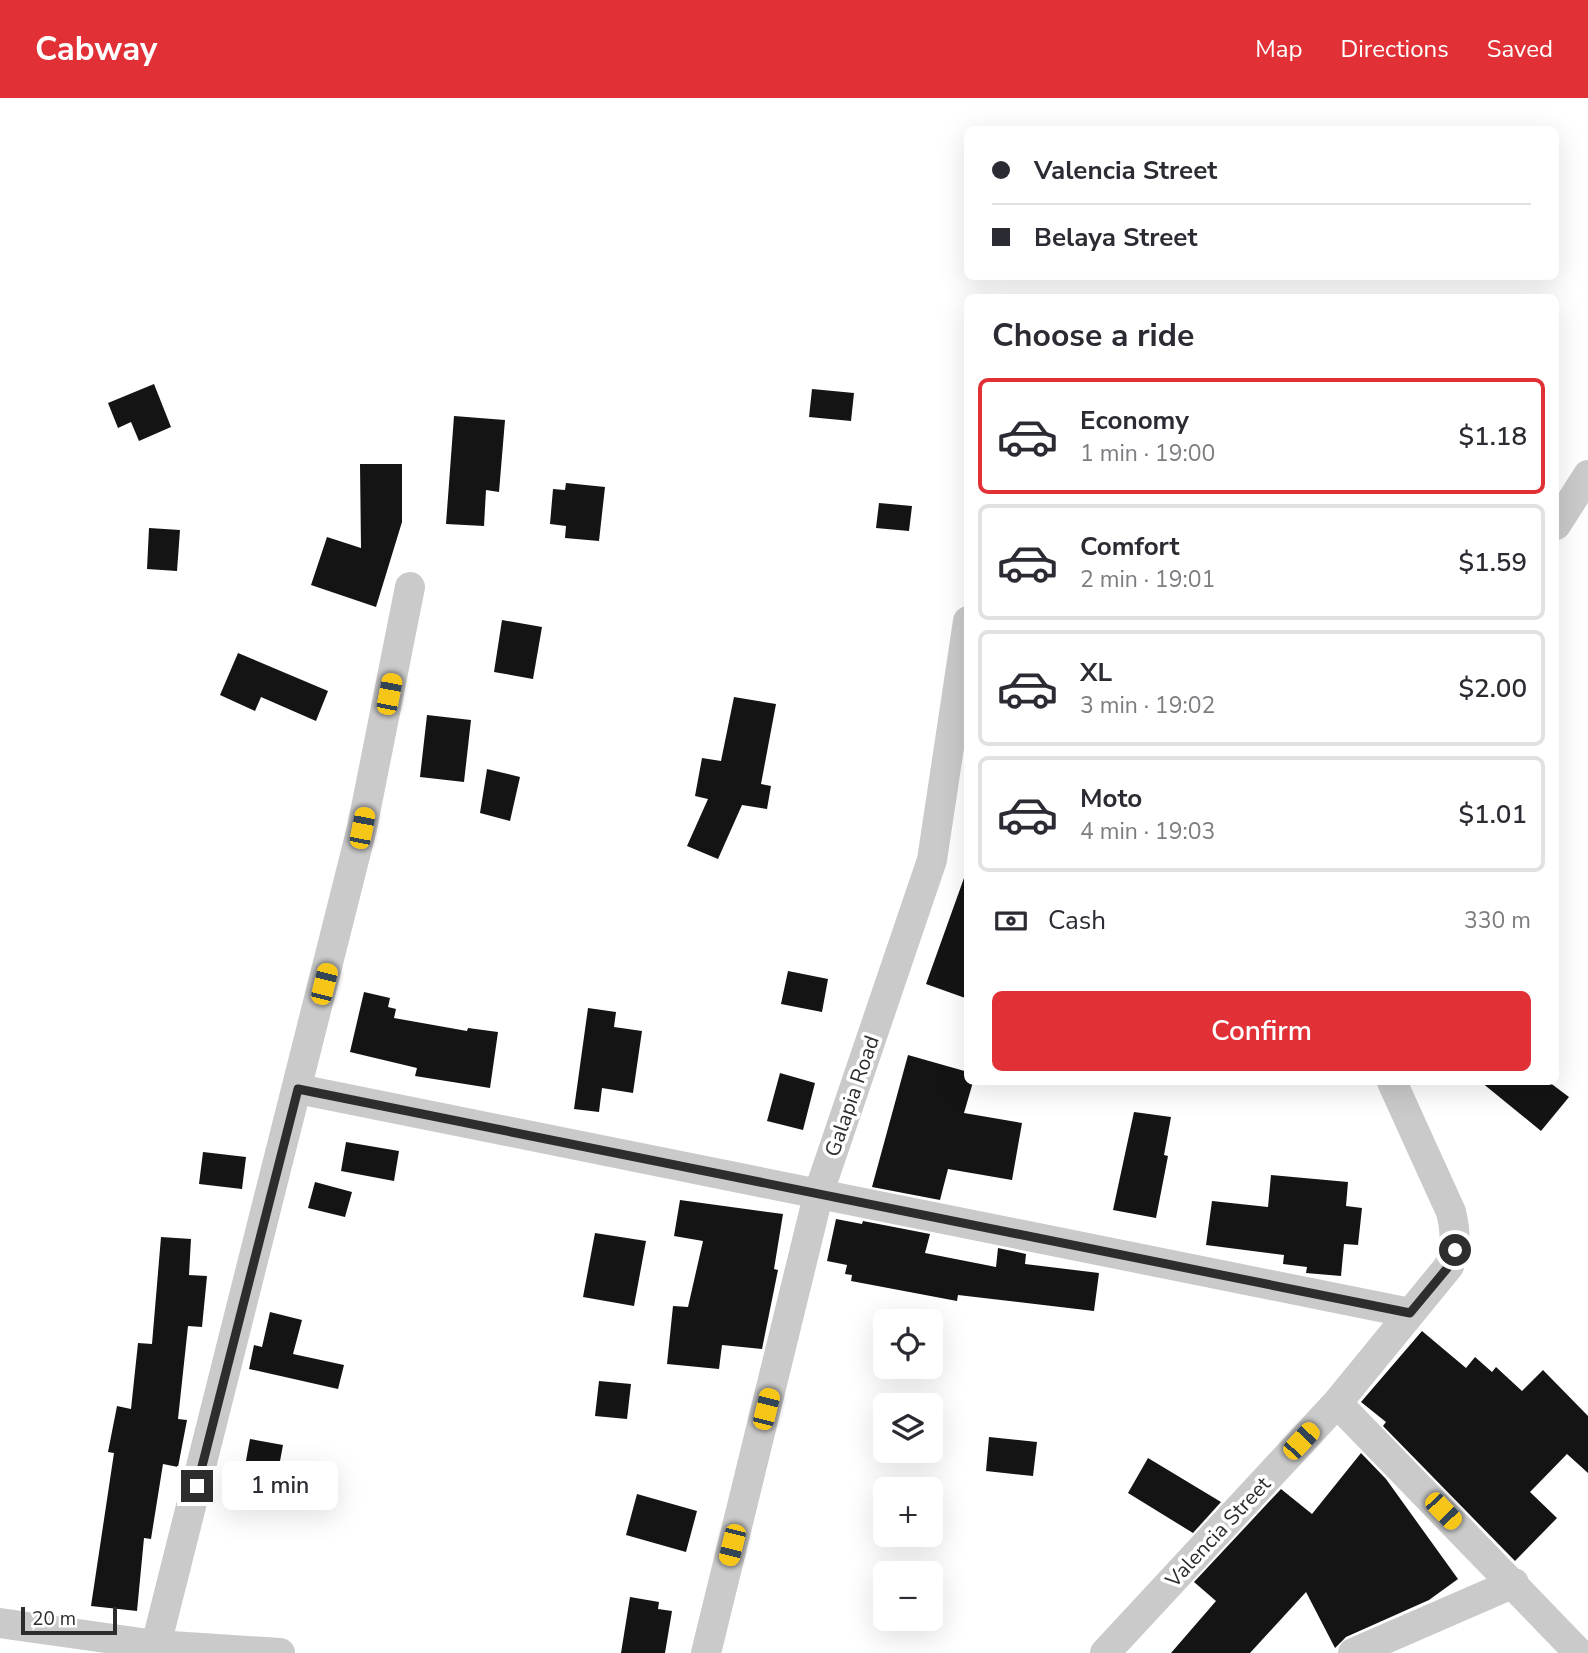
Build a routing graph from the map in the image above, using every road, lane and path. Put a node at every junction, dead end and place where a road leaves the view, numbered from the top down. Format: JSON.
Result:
{"nodes":[{"id":1,"x":1588,"y":475,"type":"edge"},
{"id":2,"x":1559,"y":520,"type":"edge"},
{"id":3,"x":410,"y":587,"type":"dead end"},
{"id":4,"x":964,"y":648,"type":"edge"},
{"id":5,"x":1393,"y":1085,"type":"edge"},
{"id":6,"x":298,"y":1089,"type":"junction"},
{"id":7,"x":819,"y":1192,"type":"junction"},
{"id":8,"x":1410,"y":1313,"type":"junction"},
{"id":9,"x":1337,"y":1402,"type":"junction"},
{"id":10,"x":1514,"y":1583,"type":"junction"},
{"id":11,"x":0,"y":1623,"type":"edge"},
{"id":12,"x":155,"y":1649,"type":"edge"},
{"id":13,"x":280,"y":1653,"type":"edge"},
{"id":14,"x":706,"y":1653,"type":"edge"},
{"id":15,"x":1105,"y":1653,"type":"edge"},
{"id":16,"x":1353,"y":1653,"type":"edge"},
{"id":17,"x":1579,"y":1653,"type":"edge"}],
"edges":[{"from":1,"to":2,"type":"street"},
{"from":3,"to":6,"type":"street"},
{"from":4,"to":7,"type":"street","name":"Galapia Road"},
{"from":5,"to":8,"type":"street","name":"Valencia Street"},
{"from":6,"to":7,"type":"street"},
{"from":6,"to":12,"type":"street"},
{"from":7,"to":8,"type":"street"},
{"from":7,"to":14,"type":"street","name":"Galapia Road"},
{"from":8,"to":9,"type":"street","name":"Valencia Street"},
{"from":9,"to":10,"type":"street"},
{"from":9,"to":15,"type":"street","name":"Valencia Street"},
{"from":10,"to":16,"type":"street"},
{"from":10,"to":17,"type":"street"},
{"from":11,"to":12,"type":"street"},
{"from":12,"to":13,"type":"street"}]}
